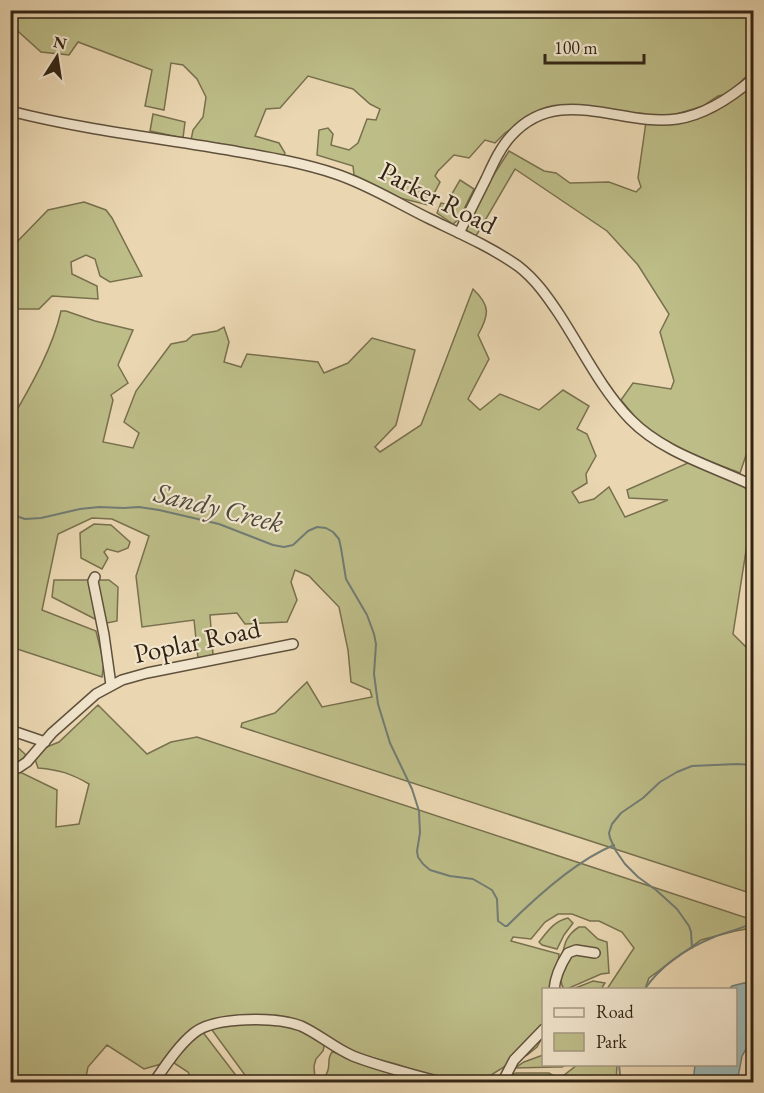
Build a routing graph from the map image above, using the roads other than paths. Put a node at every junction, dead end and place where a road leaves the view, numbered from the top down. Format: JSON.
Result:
{"nodes":[{"id":1,"x":753,"y":78,"type":"edge"},
{"id":2,"x":10,"y":111,"type":"edge"},
{"id":3,"x":459,"y":233,"type":"junction"},
{"id":4,"x":753,"y":486,"type":"edge"},
{"id":5,"x":94,"y":577,"type":"dead end"},
{"id":6,"x":293,"y":644,"type":"dead end"},
{"id":7,"x":111,"y":685,"type":"junction"},
{"id":8,"x":10,"y":730,"type":"edge"},
{"id":9,"x":45,"y":742,"type":"junction"},
{"id":10,"x":10,"y":770,"type":"edge"},
{"id":11,"x":595,"y":953,"type":"dead end"},
{"id":12,"x":554,"y":988,"type":"edge"},
{"id":13,"x":542,"y":1030,"type":"edge"},
{"id":14,"x":154,"y":1083,"type":"edge"},
{"id":15,"x":440,"y":1083,"type":"edge"},
{"id":16,"x":500,"y":1083,"type":"edge"}],
"edges":[{"from":1,"to":3,"type":"street"},
{"from":2,"to":3,"type":"street","name":"Parker Road"},
{"from":3,"to":4,"type":"street","name":"Parker Road"},
{"from":5,"to":7,"type":"street"},
{"from":6,"to":7,"type":"street","name":"Poplar Road"},
{"from":7,"to":9,"type":"street","name":"Poplar Road"},
{"from":8,"to":9,"type":"street"},
{"from":9,"to":10,"type":"street","name":"Poplar Road"},
{"from":11,"to":12,"type":"street"},
{"from":13,"to":16,"type":"street"},
{"from":14,"to":15,"type":"street"}]}
